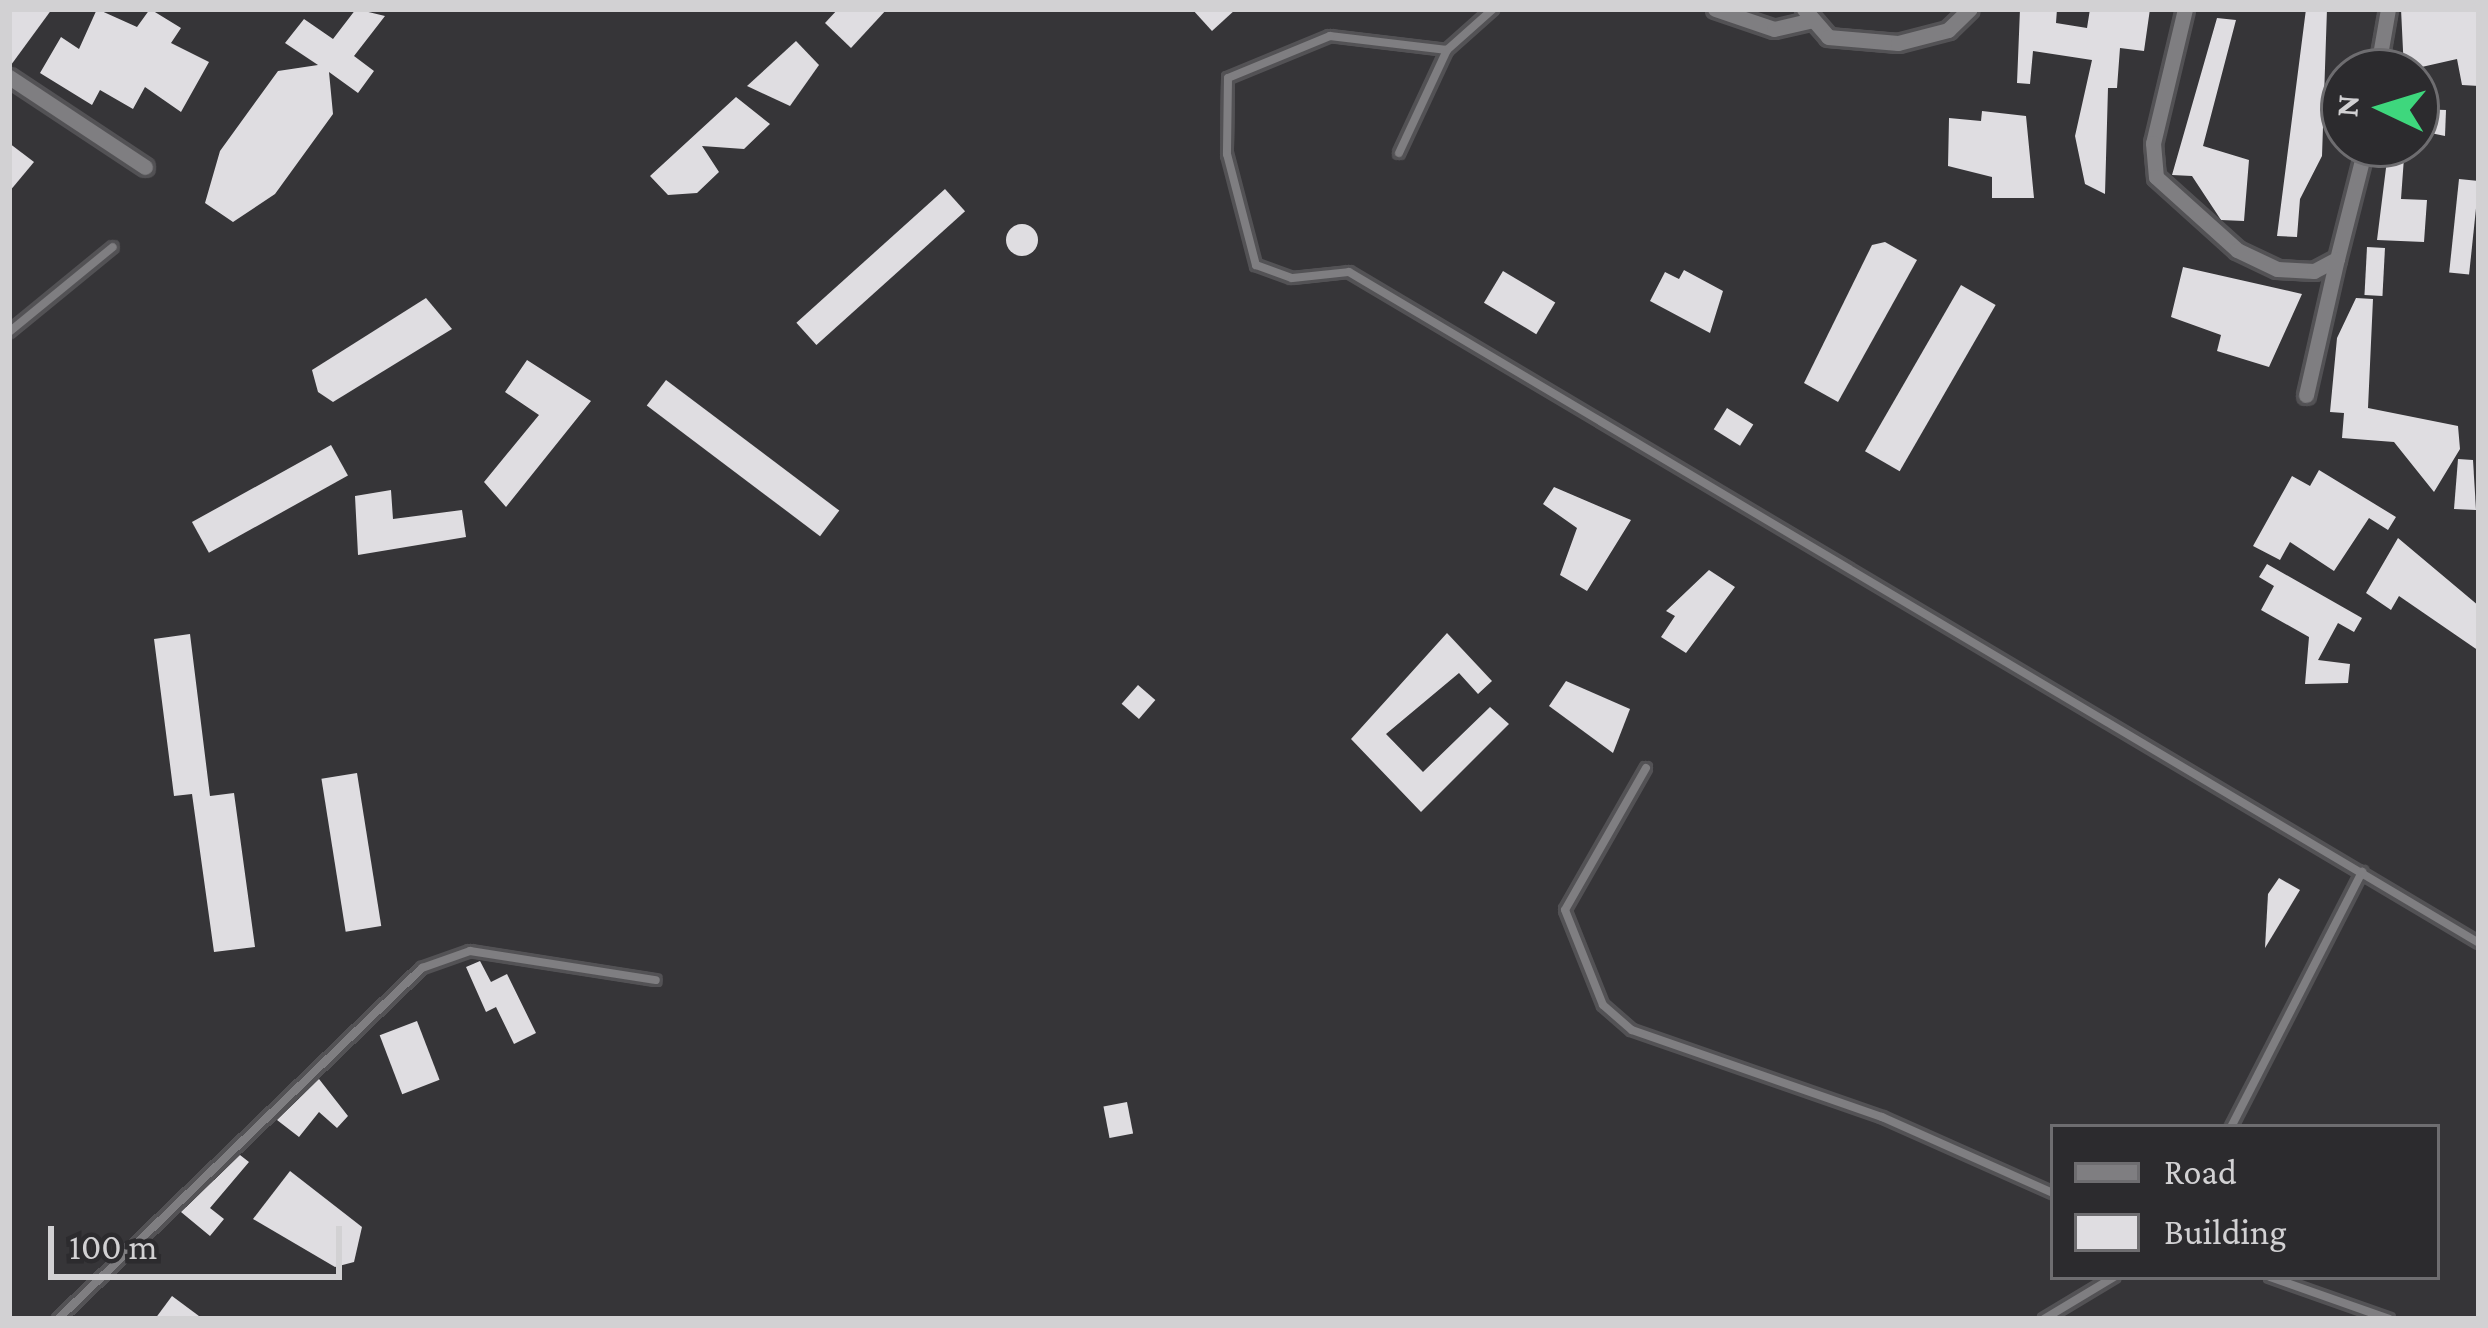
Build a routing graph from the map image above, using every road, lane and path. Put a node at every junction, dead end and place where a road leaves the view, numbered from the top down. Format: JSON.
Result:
{"nodes":[{"id":1,"x":1493,"y":9,"type":"edge"},
{"id":2,"x":1715,"y":9,"type":"edge"},
{"id":3,"x":1970,"y":9,"type":"edge"},
{"id":4,"x":2185,"y":9,"type":"edge"},
{"id":5,"x":2388,"y":9,"type":"edge"},
{"id":6,"x":1807,"y":15,"type":"edge"},
{"id":7,"x":2381,"y":48,"type":"edge"},
{"id":8,"x":1447,"y":50,"type":"junction"},
{"id":9,"x":9,"y":77,"type":"edge"},
{"id":10,"x":1399,"y":153,"type":"dead end"},
{"id":11,"x":145,"y":166,"type":"dead end"},
{"id":12,"x":2360,"y":168,"type":"edge"},
{"id":13,"x":113,"y":247,"type":"dead end"},
{"id":14,"x":2336,"y":259,"type":"junction"},
{"id":15,"x":9,"y":332,"type":"edge"},
{"id":16,"x":2306,"y":395,"type":"dead end"},
{"id":17,"x":1646,"y":768,"type":"dead end"},
{"id":18,"x":2362,"y":872,"type":"junction"},
{"id":19,"x":2479,"y":943,"type":"edge"},
{"id":20,"x":656,"y":980,"type":"dead end"},
{"id":21,"x":2233,"y":1124,"type":"edge"},
{"id":22,"x":2050,"y":1192,"type":"edge"},
{"id":23,"x":2109,"y":1280,"type":"edge"},
{"id":24,"x":2278,"y":1280,"type":"edge"},
{"id":25,"x":58,"y":1319,"type":"edge"},
{"id":26,"x":2044,"y":1319,"type":"edge"},
{"id":27,"x":2389,"y":1319,"type":"edge"}],
"edges":[{"from":1,"to":8,"type":"lane"},
{"from":2,"to":6,"type":"street"},
{"from":3,"to":6,"type":"street"},
{"from":4,"to":14,"type":"street"},
{"from":5,"to":7,"type":"street"},
{"from":8,"to":10,"type":"lane"},
{"from":8,"to":18,"type":"lane"},
{"from":9,"to":11,"type":"street"},
{"from":12,"to":14,"type":"street"},
{"from":13,"to":15,"type":"lane"},
{"from":14,"to":16,"type":"street"},
{"from":17,"to":22,"type":"lane"},
{"from":18,"to":19,"type":"lane"},
{"from":18,"to":21,"type":"lane"},
{"from":20,"to":25,"type":"lane"},
{"from":23,"to":26,"type":"lane"},
{"from":24,"to":27,"type":"lane"}]}
